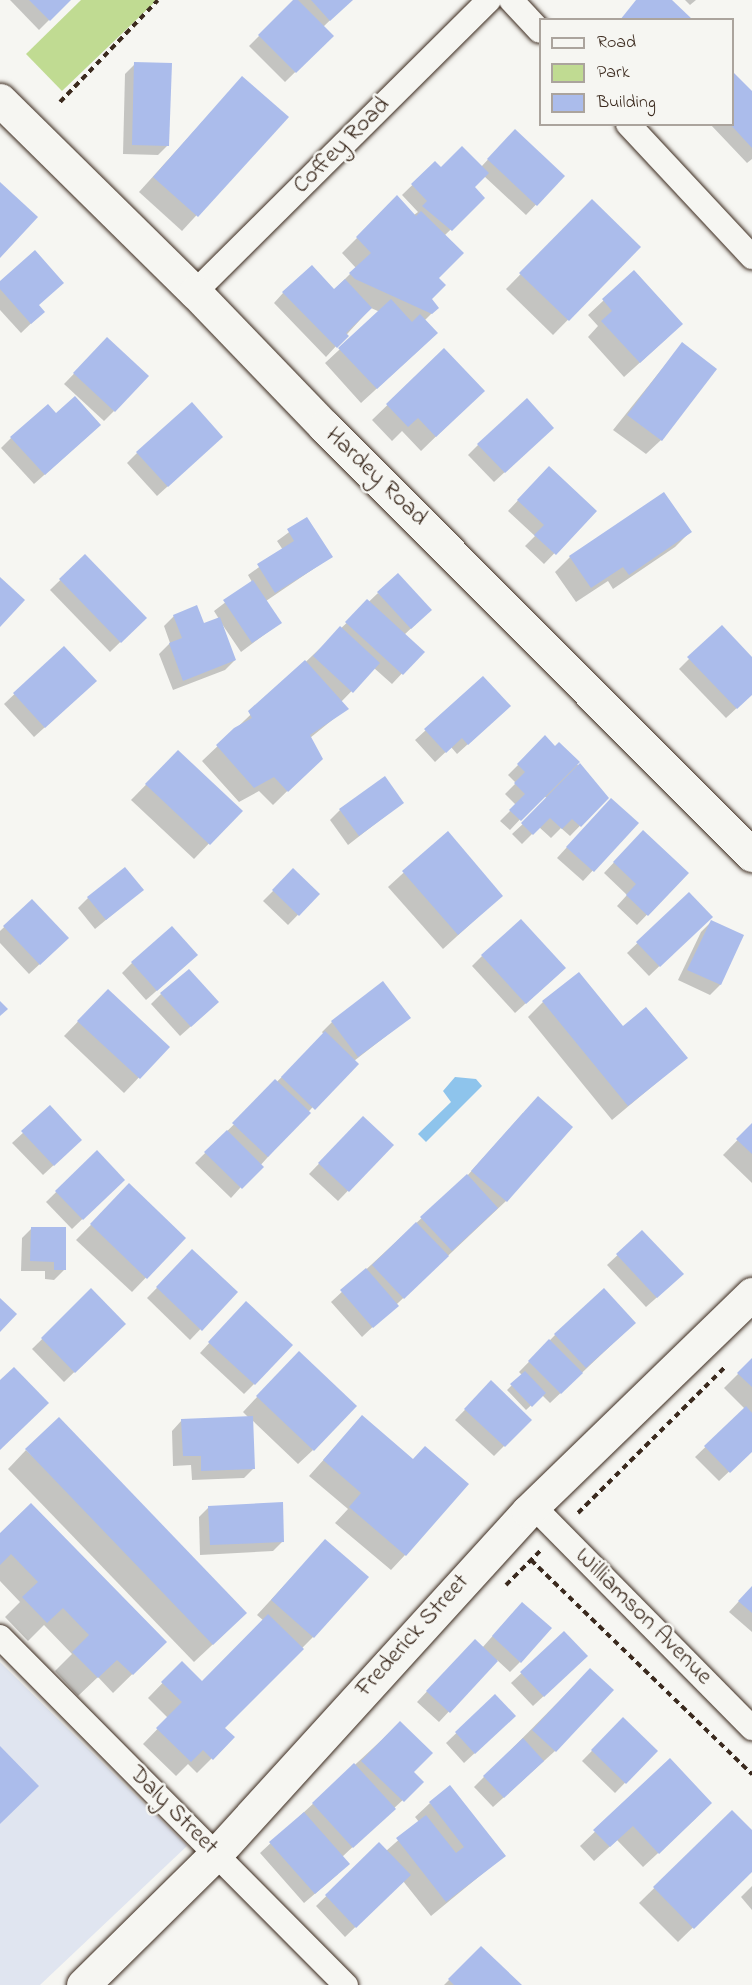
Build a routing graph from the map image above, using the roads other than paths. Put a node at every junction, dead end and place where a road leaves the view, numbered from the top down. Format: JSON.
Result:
{"nodes":[{"id":1,"x":489,"y":0,"type":"edge"},
{"id":2,"x":511,"y":0,"type":"edge"},
{"id":3,"x":539,"y":31,"type":"edge"},
{"id":4,"x":0,"y":100,"type":"edge"},
{"id":5,"x":630,"y":126,"type":"edge"},
{"id":6,"x":752,"y":257,"type":"edge"},
{"id":7,"x":195,"y":292,"type":"junction"},
{"id":8,"x":752,"y":855,"type":"edge"},
{"id":9,"x":752,"y":1294,"type":"edge"},
{"id":10,"x":533,"y":1506,"type":"junction"},
{"id":11,"x":0,"y":1637,"type":"edge"},
{"id":12,"x":752,"y":1728,"type":"edge"},
{"id":13,"x":216,"y":1854,"type":"junction"},
{"id":14,"x":83,"y":1985,"type":"edge"},
{"id":15,"x":346,"y":1985,"type":"edge"}],
"edges":[{"from":1,"to":7,"type":"street","name":"Coffey Road"},
{"from":2,"to":3,"type":"street"},
{"from":4,"to":7,"type":"main road","name":"Hardey Road"},
{"from":5,"to":6,"type":"street"},
{"from":7,"to":8,"type":"main road","name":"Hardey Road"},
{"from":9,"to":10,"type":"main road","name":"Frederick Street"},
{"from":10,"to":12,"type":"street","name":"Williamson Avenue"},
{"from":10,"to":13,"type":"main road","name":"Frederick Street"},
{"from":11,"to":13,"type":"street","name":"Daly Street"},
{"from":13,"to":14,"type":"main road","name":"Frederick Street"},
{"from":13,"to":15,"type":"street","name":"Daly Street"}]}
